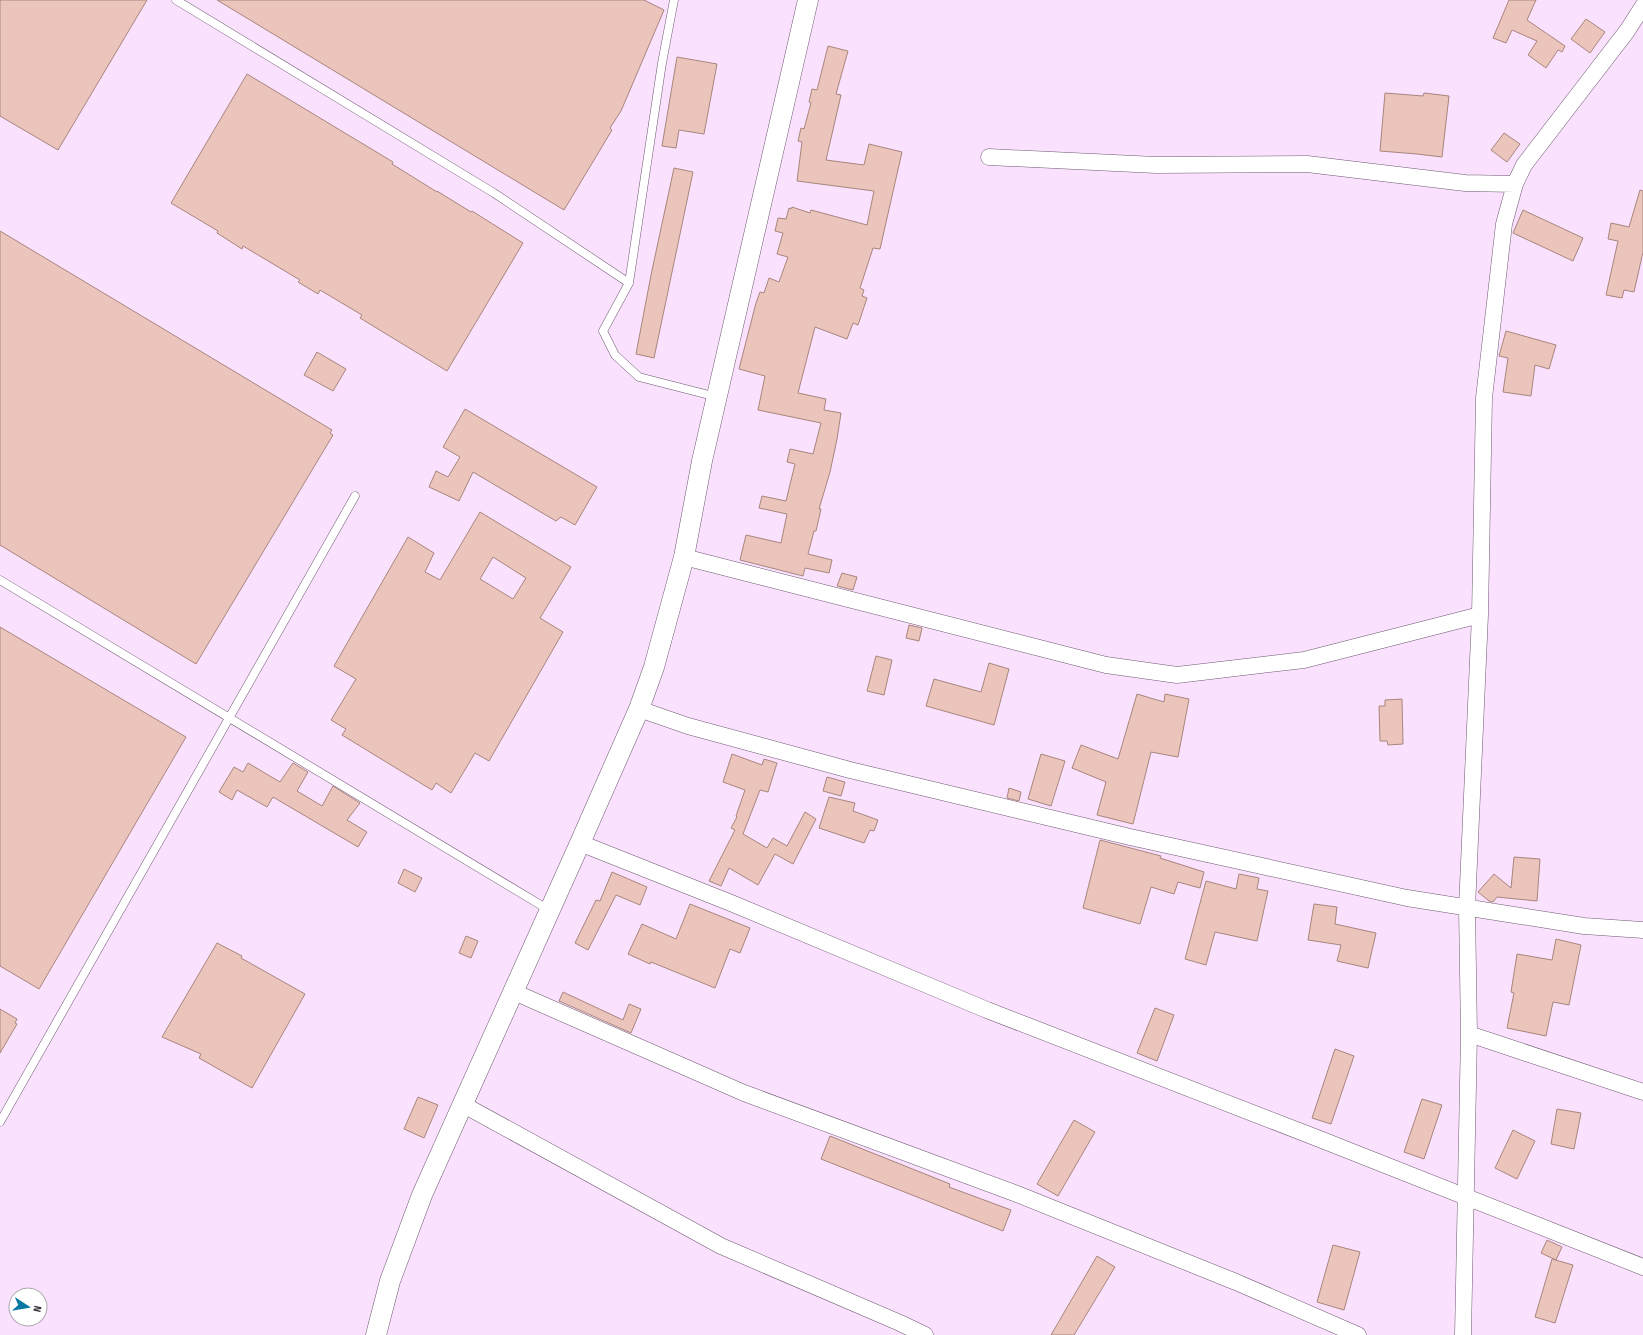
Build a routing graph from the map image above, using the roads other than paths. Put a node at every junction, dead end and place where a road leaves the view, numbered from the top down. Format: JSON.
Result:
{"nodes":[{"id":1,"x":176,"y":0,"type":"edge"},
{"id":2,"x":674,"y":0,"type":"edge"},
{"id":3,"x":808,"y":0,"type":"edge"},
{"id":4,"x":1643,"y":6,"type":"edge"},
{"id":5,"x":989,"y":158,"type":"dead end"},
{"id":6,"x":1515,"y":184,"type":"junction"},
{"id":7,"x":629,"y":283,"type":"junction"},
{"id":8,"x":717,"y":397,"type":"junction"},
{"id":9,"x":355,"y":496,"type":"dead end"},
{"id":10,"x":684,"y":557,"type":"junction"},
{"id":11,"x":0,"y":580,"type":"edge"},
{"id":12,"x":1480,"y":615,"type":"junction"},
{"id":13,"x":639,"y":709,"type":"junction"},
{"id":14,"x":230,"y":718,"type":"junction"},
{"id":15,"x":580,"y":843,"type":"junction"},
{"id":16,"x":1467,"y":908,"type":"junction"},
{"id":17,"x":549,"y":910,"type":"junction"},
{"id":18,"x":1643,"y":930,"type":"edge"},
{"id":19,"x":514,"y":992,"type":"junction"},
{"id":20,"x":1469,"y":1034,"type":"junction"},
{"id":21,"x":1643,"y":1092,"type":"edge"},
{"id":22,"x":462,"y":1104,"type":"junction"},
{"id":23,"x":0,"y":1122,"type":"edge"},
{"id":24,"x":1466,"y":1197,"type":"junction"},
{"id":25,"x":1643,"y":1267,"type":"edge"},
{"id":26,"x":376,"y":1335,"type":"edge"},
{"id":27,"x":925,"y":1335,"type":"edge"},
{"id":28,"x":1358,"y":1335,"type":"edge"},
{"id":29,"x":1463,"y":1335,"type":"edge"}],
"edges":[{"from":1,"to":7,"type":"lane"},
{"from":2,"to":7,"type":"lane"},
{"from":3,"to":8,"type":"street"},
{"from":4,"to":6,"type":"street"},
{"from":5,"to":6,"type":"street"},
{"from":6,"to":12,"type":"street"},
{"from":7,"to":8,"type":"lane"},
{"from":8,"to":10,"type":"street"},
{"from":9,"to":14,"type":"lane"},
{"from":10,"to":12,"type":"street"},
{"from":10,"to":13,"type":"street"},
{"from":11,"to":14,"type":"lane"},
{"from":12,"to":16,"type":"street"},
{"from":13,"to":15,"type":"street"},
{"from":13,"to":16,"type":"street"},
{"from":14,"to":17,"type":"lane"},
{"from":14,"to":23,"type":"lane"},
{"from":15,"to":17,"type":"street"},
{"from":15,"to":24,"type":"street"},
{"from":16,"to":18,"type":"street"},
{"from":16,"to":20,"type":"street"},
{"from":17,"to":19,"type":"street"},
{"from":19,"to":22,"type":"street"},
{"from":19,"to":28,"type":"street"},
{"from":20,"to":21,"type":"street"},
{"from":20,"to":24,"type":"street"},
{"from":22,"to":26,"type":"street"},
{"from":22,"to":27,"type":"street"},
{"from":24,"to":25,"type":"street"},
{"from":24,"to":29,"type":"street"}]}
